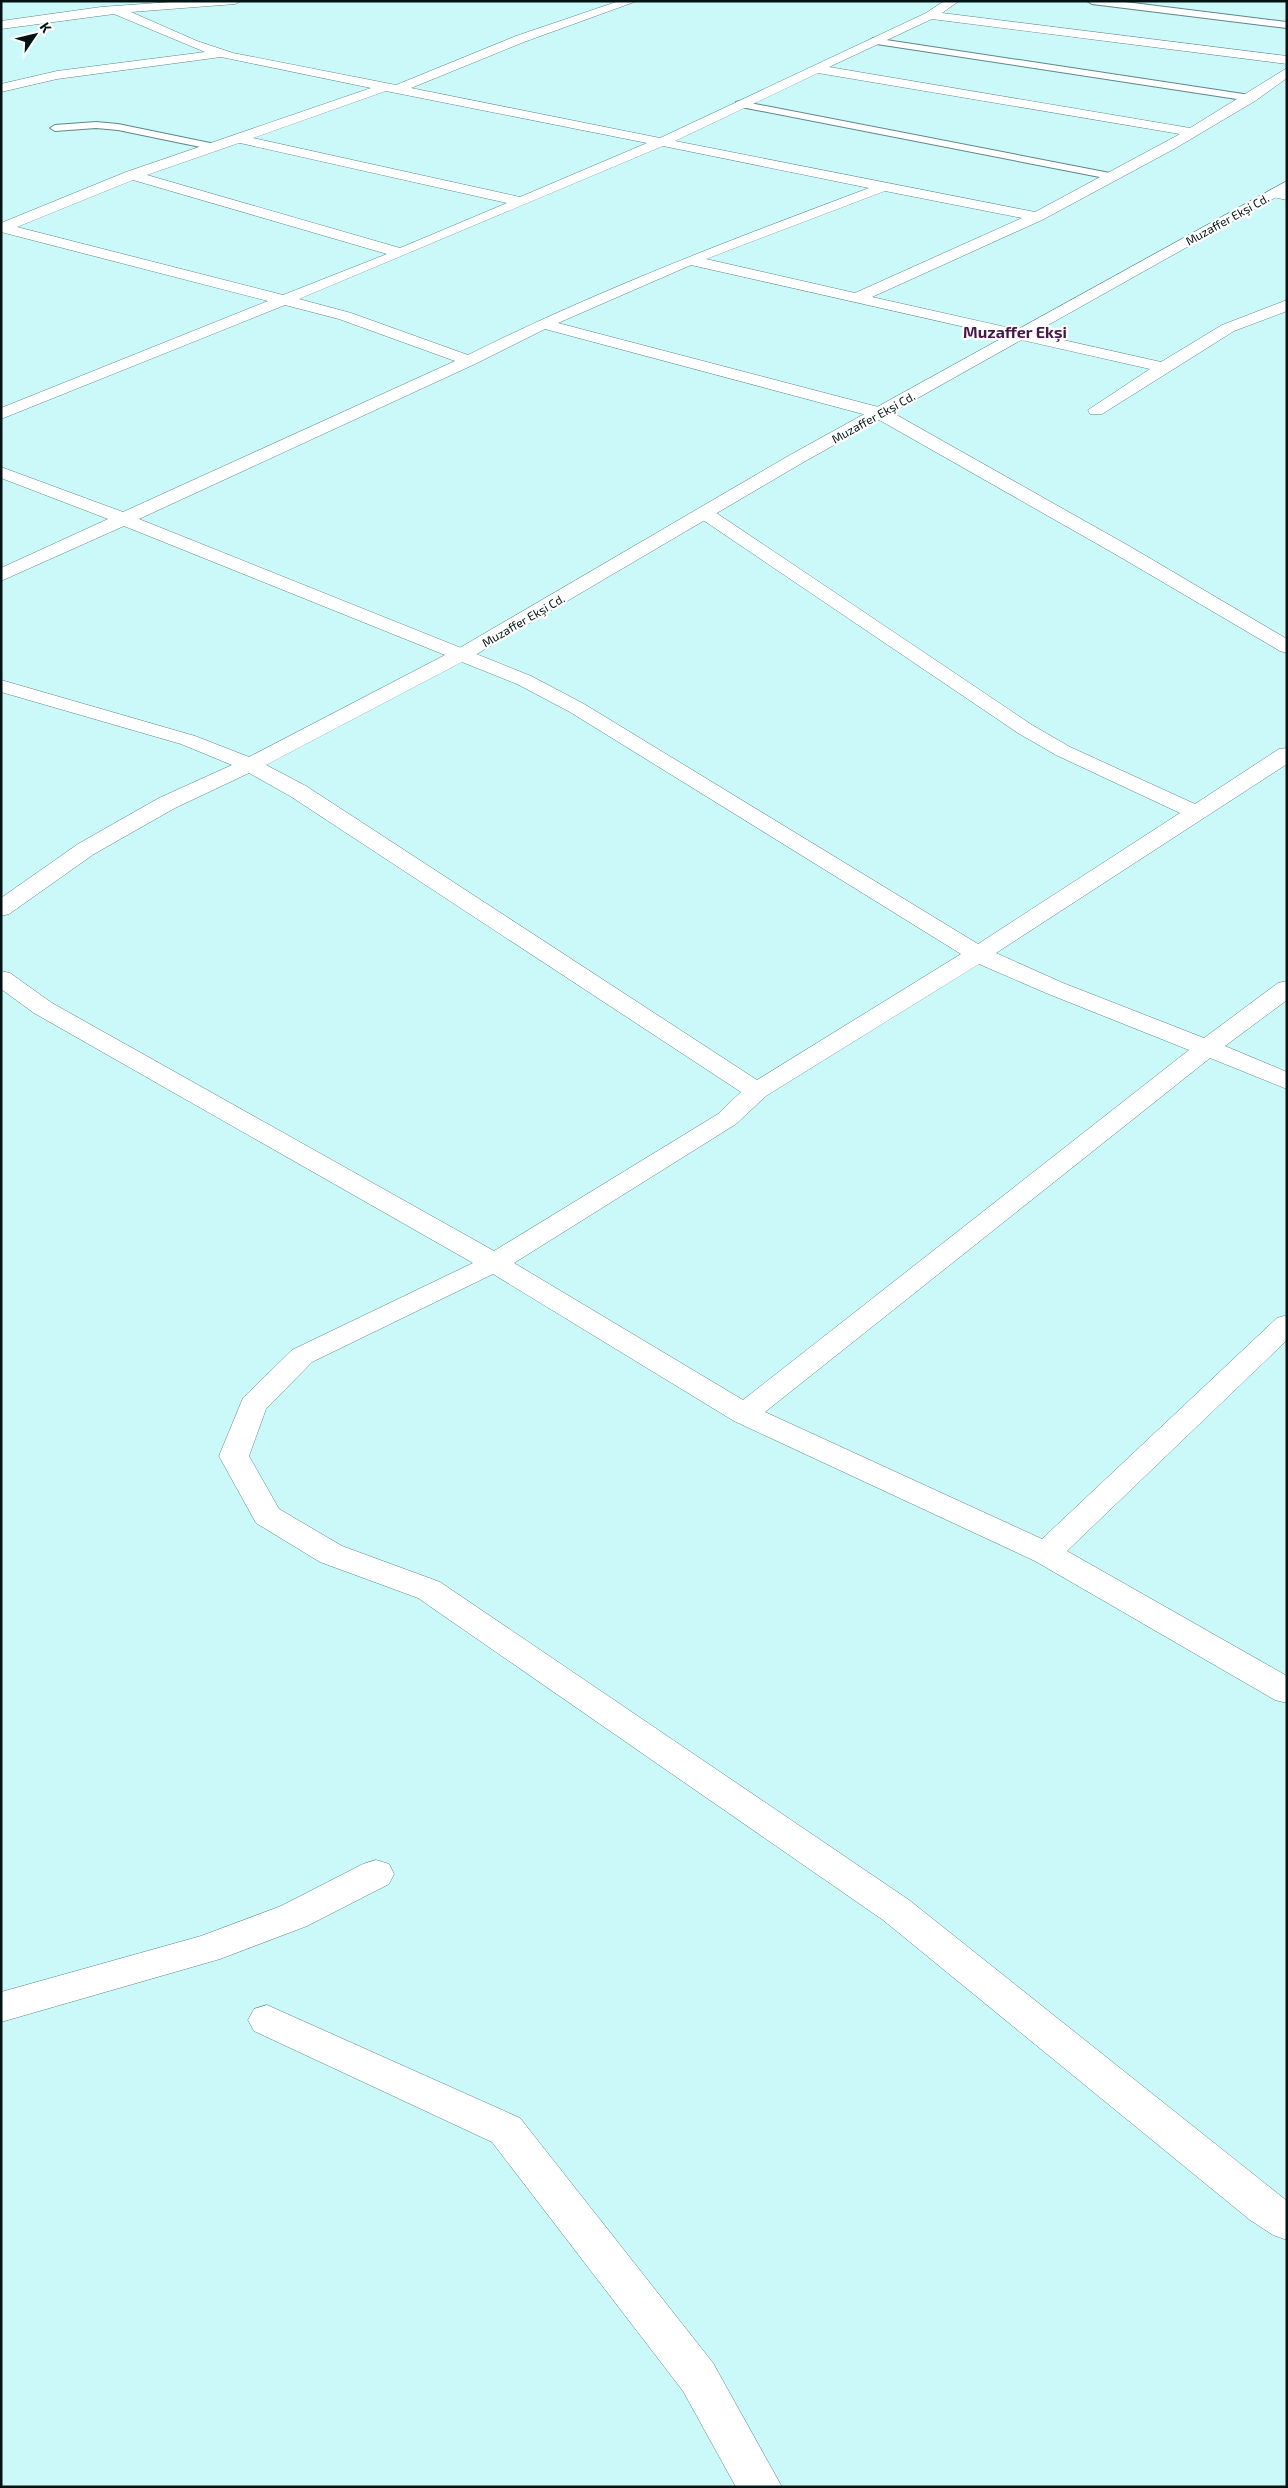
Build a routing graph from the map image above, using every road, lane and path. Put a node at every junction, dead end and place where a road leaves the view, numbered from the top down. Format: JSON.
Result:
{"nodes":[{"id":1,"x":235,"y":1,"type":"edge"},
{"id":2,"x":631,"y":1,"type":"edge"},
{"id":3,"x":953,"y":1,"type":"edge"},
{"id":4,"x":1092,"y":1,"type":"edge"},
{"id":5,"x":116,"y":10,"type":"junction"},
{"id":6,"x":930,"y":15,"type":"junction"},
{"id":7,"x":1,"y":25,"type":"edge"},
{"id":8,"x":1287,"y":25,"type":"edge"},
{"id":9,"x":873,"y":41,"type":"junction"},
{"id":10,"x":223,"y":53,"type":"junction"},
{"id":11,"x":1287,"y":60,"type":"edge"},
{"id":12,"x":817,"y":69,"type":"junction"},
{"id":13,"x":1287,"y":72,"type":"edge"},
{"id":14,"x":1,"y":88,"type":"edge"},
{"id":15,"x":393,"y":88,"type":"junction"},
{"id":16,"x":1250,"y":98,"type":"junction"},
{"id":17,"x":740,"y":104,"type":"junction"},
{"id":18,"x":55,"y":128,"type":"dead end"},
{"id":19,"x":1191,"y":132,"type":"junction"},
{"id":20,"x":240,"y":139,"type":"junction"},
{"id":21,"x":662,"y":142,"type":"junction"},
{"id":22,"x":215,"y":147,"type":"junction"},
{"id":23,"x":132,"y":175,"type":"junction"},
{"id":24,"x":1110,"y":176,"type":"junction"},
{"id":25,"x":883,"y":187,"type":"junction"},
{"id":26,"x":1282,"y":191,"type":"edge"},
{"id":27,"x":522,"y":202,"type":"junction"},
{"id":28,"x":1037,"y":217,"type":"junction"},
{"id":29,"x":2,"y":227,"type":"edge"},
{"id":30,"x":401,"y":253,"type":"junction"},
{"id":31,"x":690,"y":260,"type":"junction"},
{"id":32,"x":858,"y":298,"type":"junction"},
{"id":33,"x":282,"y":300,"type":"junction"},
{"id":34,"x":1287,"y":305,"type":"edge"},
{"id":35,"x":543,"y":324,"type":"junction"},
{"id":36,"x":1022,"y":335,"type":"junction"},
{"id":37,"x":469,"y":361,"type":"junction"},
{"id":38,"x":1165,"y":368,"type":"junction"},
{"id":39,"x":1096,"y":410,"type":"dead end"},
{"id":40,"x":880,"y":413,"type":"junction"},
{"id":41,"x":1,"y":414,"type":"edge"},
{"id":42,"x":1,"y":472,"type":"edge"},
{"id":43,"x":706,"y":514,"type":"junction"},
{"id":44,"x":124,"y":518,"type":"junction"},
{"id":45,"x":1,"y":575,"type":"edge"},
{"id":46,"x":1287,"y":648,"type":"edge"},
{"id":47,"x":464,"y":654,"type":"junction"},
{"id":48,"x":1,"y":686,"type":"edge"},
{"id":49,"x":1287,"y":754,"type":"edge"},
{"id":50,"x":250,"y":765,"type":"junction"},
{"id":51,"x":1196,"y":812,"type":"junction"},
{"id":52,"x":1,"y":910,"type":"edge"},
{"id":53,"x":978,"y":954,"type":"junction"},
{"id":54,"x":1,"y":978,"type":"edge"},
{"id":55,"x":1287,"y":988,"type":"edge"},
{"id":56,"x":1208,"y":1047,"type":"junction"},
{"id":57,"x":1287,"y":1081,"type":"edge"},
{"id":58,"x":757,"y":1091,"type":"junction"},
{"id":59,"x":494,"y":1263,"type":"junction"},
{"id":60,"x":1284,"y":1330,"type":"edge"},
{"id":61,"x":744,"y":1414,"type":"junction"},
{"id":62,"x":1046,"y":1553,"type":"junction"},
{"id":63,"x":1287,"y":1691,"type":"edge"},
{"id":64,"x":376,"y":1874,"type":"dead end"},
{"id":65,"x":1,"y":2007,"type":"edge"},
{"id":66,"x":267,"y":2020,"type":"dead end"},
{"id":67,"x":1287,"y":2223,"type":"edge"},
{"id":68,"x":760,"y":2487,"type":"edge"}],
"edges":[{"from":1,"to":5,"type":"street"},
{"from":2,"to":15,"type":"street"},
{"from":3,"to":6,"type":"street"},
{"from":4,"to":8,"type":"lane"},
{"from":5,"to":7,"type":"street"},
{"from":5,"to":10,"type":"street"},
{"from":6,"to":9,"type":"street"},
{"from":6,"to":11,"type":"street"},
{"from":9,"to":12,"type":"street"},
{"from":9,"to":16,"type":"lane"},
{"from":10,"to":14,"type":"street"},
{"from":10,"to":15,"type":"street"},
{"from":12,"to":17,"type":"street"},
{"from":12,"to":19,"type":"street"},
{"from":13,"to":16,"type":"street"},
{"from":15,"to":20,"type":"street"},
{"from":15,"to":21,"type":"street"},
{"from":16,"to":19,"type":"street"},
{"from":17,"to":21,"type":"street"},
{"from":17,"to":24,"type":"lane"},
{"from":18,"to":22,"type":"lane"},
{"from":19,"to":24,"type":"street"},
{"from":20,"to":22,"type":"street"},
{"from":20,"to":27,"type":"street"},
{"from":21,"to":25,"type":"street"},
{"from":21,"to":27,"type":"street"},
{"from":22,"to":23,"type":"street"},
{"from":23,"to":29,"type":"street"},
{"from":23,"to":30,"type":"street"},
{"from":24,"to":28,"type":"street"},
{"from":25,"to":28,"type":"street"},
{"from":25,"to":31,"type":"street"},
{"from":26,"to":36,"type":"street","name":"Muzaffer Ekşi Cd."},
{"from":27,"to":30,"type":"street"},
{"from":28,"to":32,"type":"street"},
{"from":29,"to":33,"type":"street"},
{"from":30,"to":33,"type":"street"},
{"from":31,"to":32,"type":"street"},
{"from":31,"to":35,"type":"street"},
{"from":32,"to":36,"type":"street"},
{"from":33,"to":37,"type":"street"},
{"from":33,"to":41,"type":"street"},
{"from":34,"to":38,"type":"street"},
{"from":35,"to":37,"type":"street"},
{"from":35,"to":40,"type":"street"},
{"from":36,"to":38,"type":"street"},
{"from":36,"to":40,"type":"street","name":"Muzaffer Ekşi Cd."},
{"from":37,"to":44,"type":"street"},
{"from":38,"to":39,"type":"street"},
{"from":40,"to":43,"type":"street","name":"Muzaffer Ekşi Cd."},
{"from":40,"to":46,"type":"street"},
{"from":42,"to":44,"type":"street"},
{"from":43,"to":47,"type":"street","name":"Muzaffer Ekşi Cd."},
{"from":43,"to":51,"type":"street"},
{"from":44,"to":45,"type":"street"},
{"from":44,"to":47,"type":"street"},
{"from":47,"to":50,"type":"street","name":"Muzaffer Ekşi Cd."},
{"from":47,"to":53,"type":"street"},
{"from":48,"to":50,"type":"street"},
{"from":49,"to":51,"type":"street"},
{"from":50,"to":52,"type":"street","name":"Muzaffer Ekşi Cd."},
{"from":50,"to":58,"type":"street"},
{"from":51,"to":53,"type":"street"},
{"from":53,"to":56,"type":"street"},
{"from":53,"to":58,"type":"street"},
{"from":54,"to":59,"type":"street"},
{"from":55,"to":56,"type":"street"},
{"from":56,"to":57,"type":"street"},
{"from":56,"to":61,"type":"street"},
{"from":58,"to":59,"type":"street"},
{"from":59,"to":61,"type":"street"},
{"from":59,"to":67,"type":"street"},
{"from":60,"to":62,"type":"street"},
{"from":61,"to":62,"type":"street"},
{"from":62,"to":63,"type":"street"},
{"from":64,"to":65,"type":"street"},
{"from":66,"to":68,"type":"street"}]}
